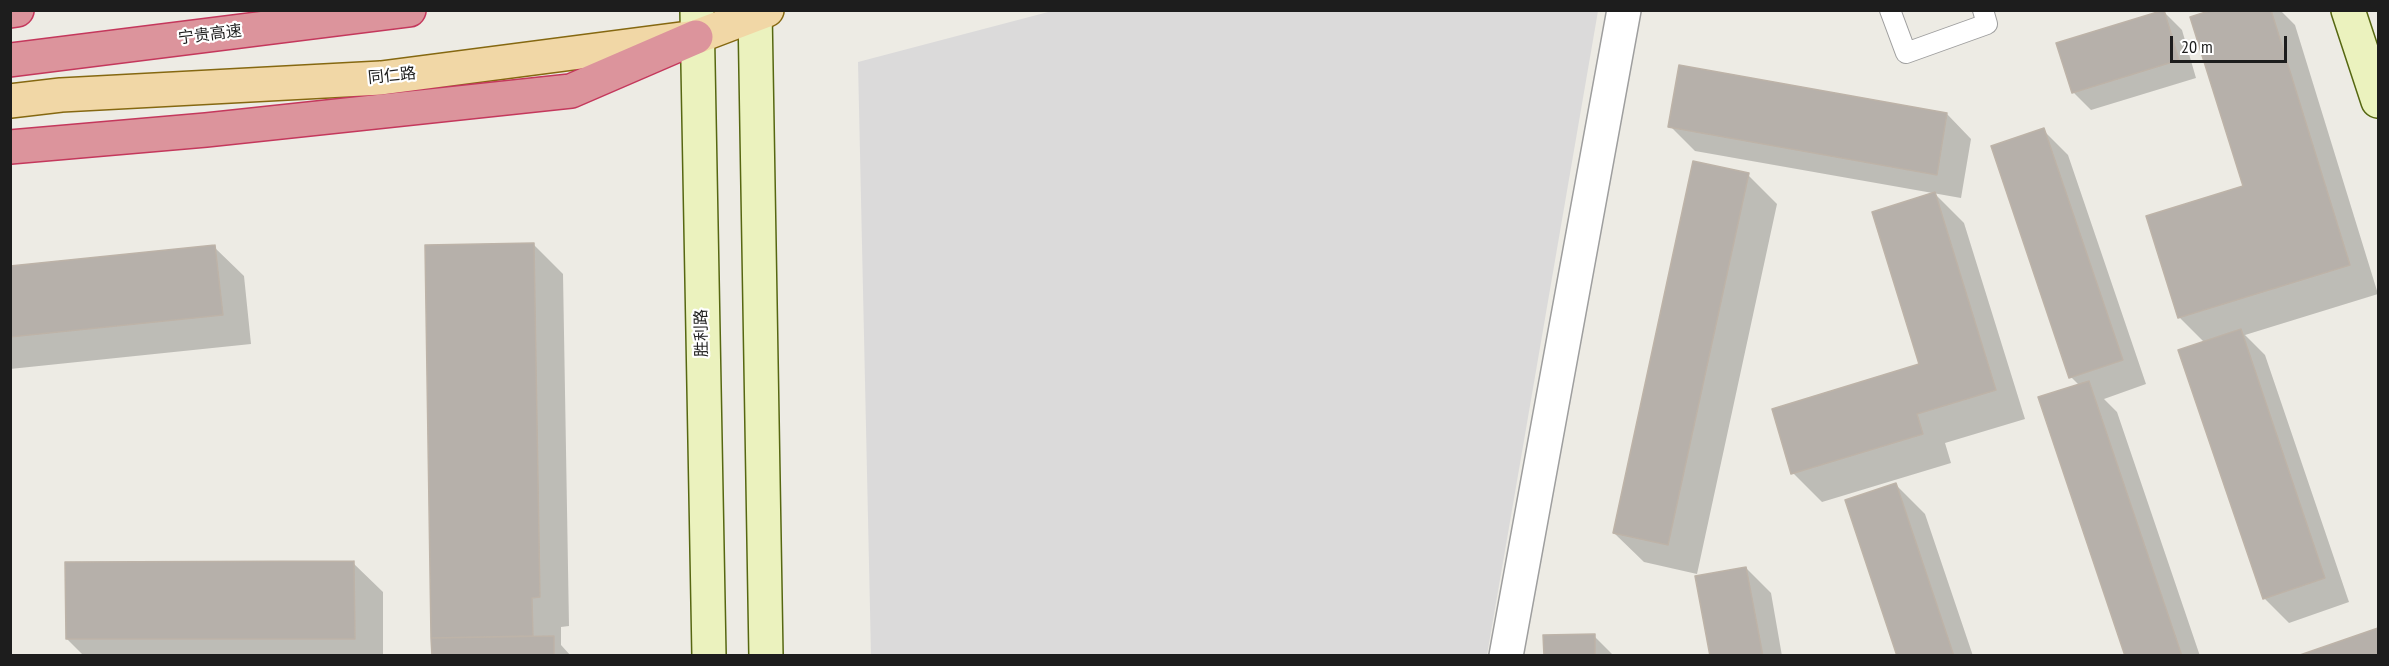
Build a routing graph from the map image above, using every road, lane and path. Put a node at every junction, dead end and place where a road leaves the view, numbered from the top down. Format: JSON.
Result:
{"nodes":[{"id":1,"x":17,"y":10,"type":"edge"},
{"id":2,"x":409,"y":10,"type":"edge"},
{"id":3,"x":1624,"y":10,"type":"edge"},
{"id":4,"x":1890,"y":10,"type":"edge"},
{"id":5,"x":1983,"y":10,"type":"edge"},
{"id":6,"x":2348,"y":10,"type":"edge"},
{"id":7,"x":10,"y":11,"type":"edge"},
{"id":8,"x":759,"y":12,"type":"edge"},
{"id":9,"x":696,"y":24,"type":"edge"},
{"id":10,"x":10,"y":60,"type":"edge"},
{"id":11,"x":10,"y":101,"type":"edge"},
{"id":12,"x":2379,"y":101,"type":"edge"},
{"id":13,"x":10,"y":147,"type":"edge"},
{"id":14,"x":709,"y":656,"type":"edge"},
{"id":15,"x":766,"y":656,"type":"edge"},
{"id":16,"x":1506,"y":656,"type":"edge"}],
"edges":[{"from":1,"to":7,"type":"highway"},
{"from":2,"to":10,"type":"highway","name":"宁贵高速"},
{"from":3,"to":16,"type":"street"},
{"from":4,"to":5,"type":"lane"},
{"from":6,"to":12,"type":"main road"},
{"from":8,"to":9,"type":"main road","name":"同仁路"},
{"from":8,"to":15,"type":"main road"},
{"from":9,"to":11,"type":"main road","name":"同仁路"},
{"from":9,"to":13,"type":"highway"},
{"from":9,"to":14,"type":"main road","name":"胜利路"}]}
